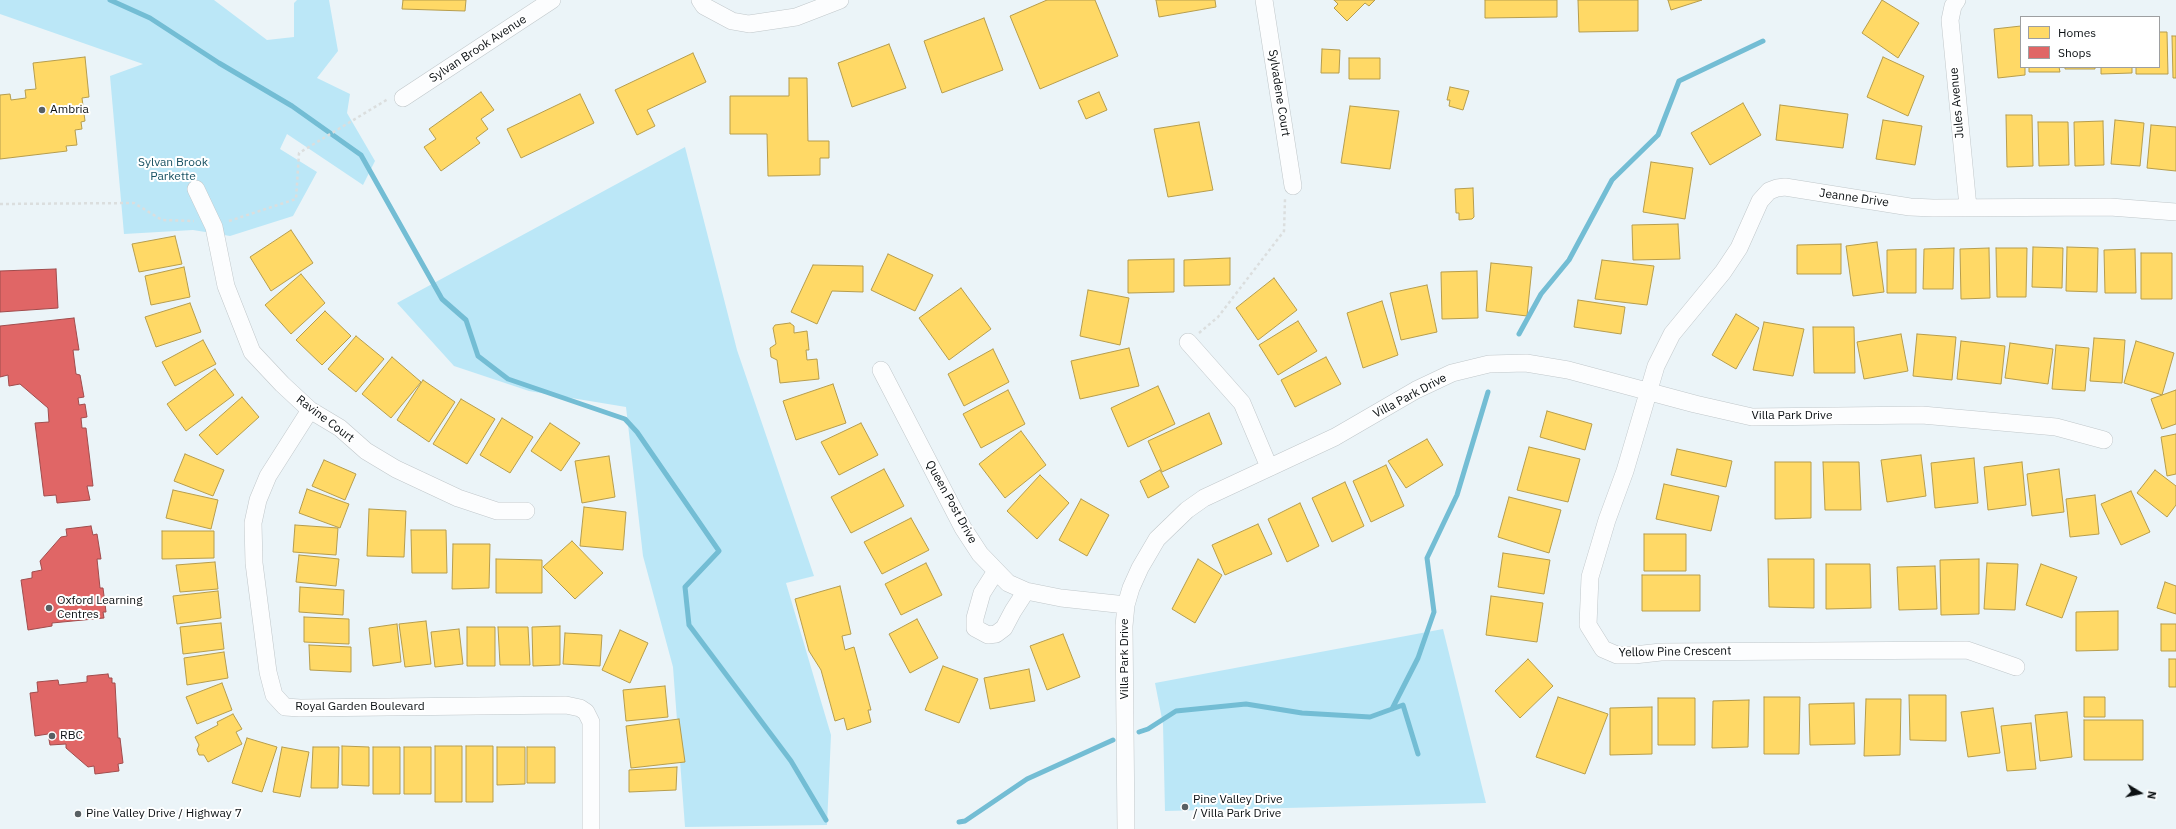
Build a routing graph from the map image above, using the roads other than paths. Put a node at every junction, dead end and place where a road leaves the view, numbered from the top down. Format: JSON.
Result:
{"nodes":[{"id":1,"x":552,"y":0,"type":"edge"},
{"id":2,"x":700,"y":0,"type":"edge"},
{"id":3,"x":840,"y":0,"type":"edge"},
{"id":4,"x":1264,"y":0,"type":"edge"},
{"id":5,"x":1957,"y":0,"type":"edge"},
{"id":6,"x":403,"y":98,"type":"road end"},
{"id":7,"x":1293,"y":186,"type":"road end"},
{"id":8,"x":196,"y":189,"type":"dead end"},
{"id":9,"x":1968,"y":207,"type":"junction"},
{"id":10,"x":2176,"y":212,"type":"edge"},
{"id":11,"x":1188,"y":342,"type":"road end"},
{"id":12,"x":881,"y":370,"type":"dead end"},
{"id":13,"x":1648,"y":392,"type":"junction"},
{"id":14,"x":310,"y":410,"type":"junction"},
{"id":15,"x":2104,"y":440,"type":"dead end"},
{"id":16,"x":1269,"y":467,"type":"junction"},
{"id":17,"x":526,"y":511,"type":"dead end"},
{"id":18,"x":996,"y":571,"type":"junction"},
{"id":19,"x":1026,"y":591,"type":"junction"},
{"id":20,"x":1126,"y":605,"type":"junction"},
{"id":21,"x":2016,"y":667,"type":"dead end"},
{"id":22,"x":591,"y":829,"type":"edge"},
{"id":23,"x":1126,"y":829,"type":"edge"}],
"edges":[{"from":1,"to":6,"type":"street","name":"Sylvan Brook Avenue"},
{"from":2,"to":3,"type":"street"},
{"from":4,"to":7,"type":"street","name":"Sylvadene Court"},
{"from":5,"to":9,"type":"street","name":"Jules Avenue"},
{"from":8,"to":14,"type":"street","name":"Ravine Court"},
{"from":9,"to":10,"type":"street","name":"Jeanne Drive"},
{"from":9,"to":13,"type":"street","name":"Jeanne Drive"},
{"from":11,"to":16,"type":"street"},
{"from":12,"to":18,"type":"street","name":"Queen Post Drive"},
{"from":13,"to":15,"type":"street","name":"Villa Park Drive"},
{"from":13,"to":16,"type":"street","name":"Villa Park Drive"},
{"from":13,"to":21,"type":"street","name":"Yellow Pine Crescent"},
{"from":14,"to":17,"type":"street","name":"Ravine Court"},
{"from":14,"to":22,"type":"street","name":"Royal Garden Boulevard"},
{"from":16,"to":20,"type":"street","name":"Villa Park Drive"},
{"from":18,"to":19,"type":"street","name":"Queen Post Drive"},
{"from":18,"to":19,"type":"street"},
{"from":19,"to":20,"type":"street","name":"Queen Post Drive"},
{"from":20,"to":23,"type":"street","name":"Villa Park Drive"}]}
